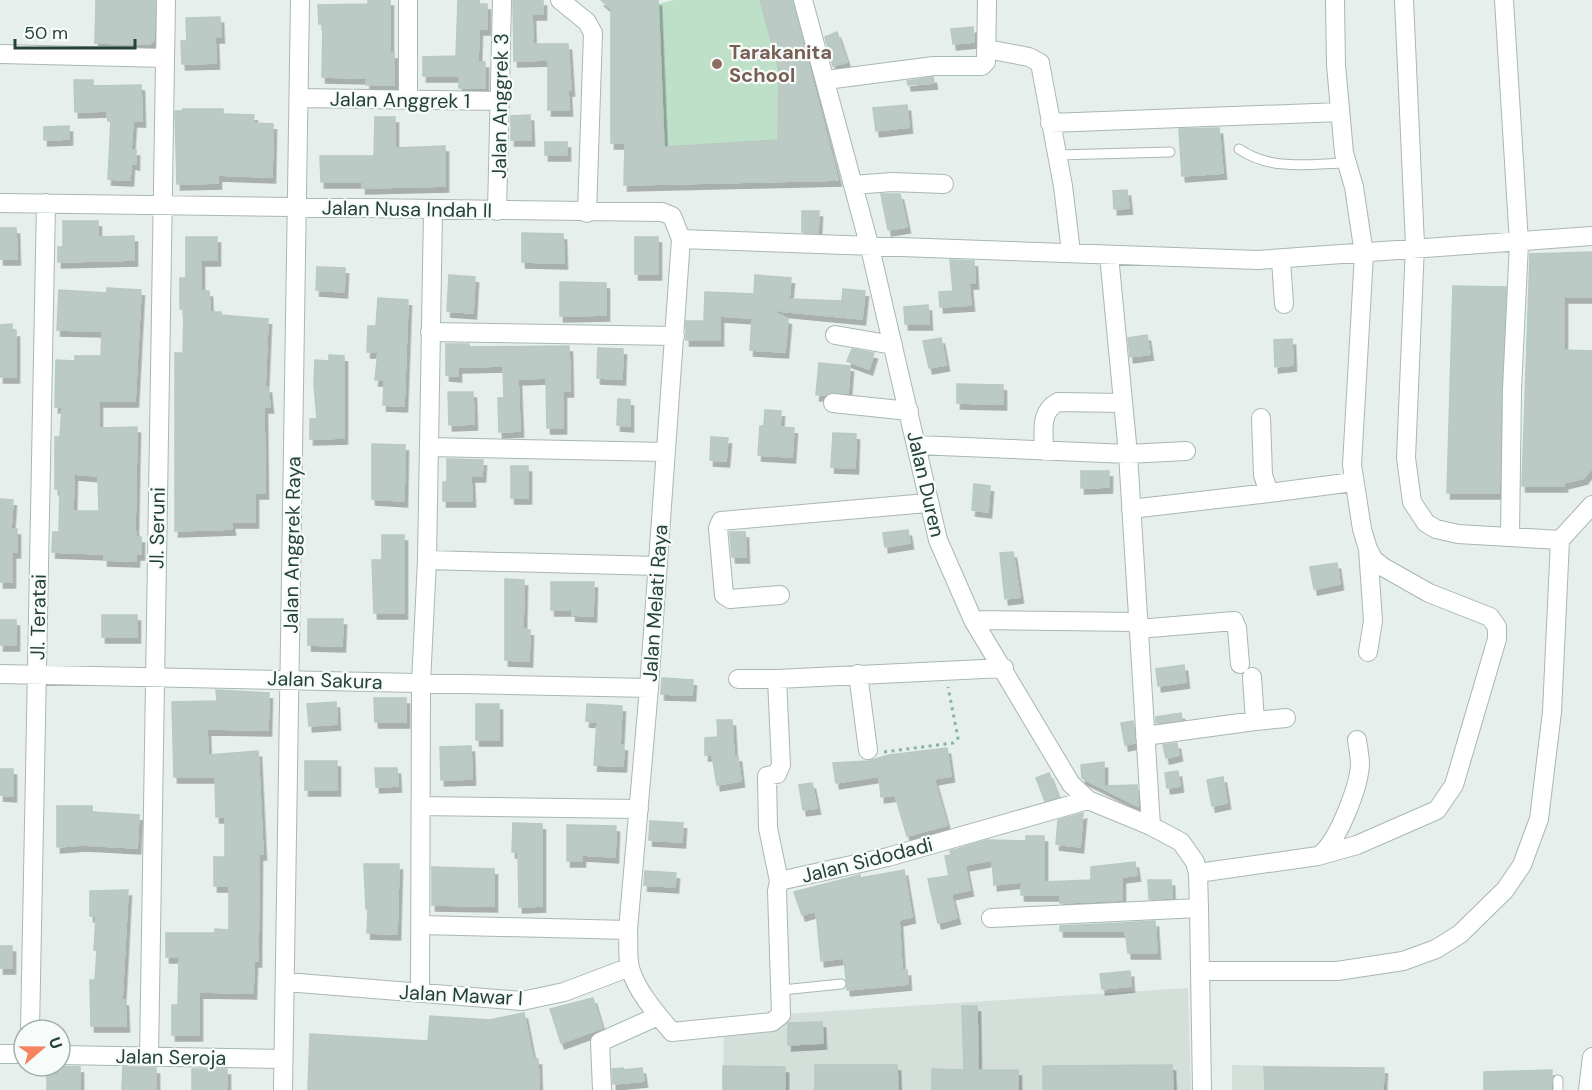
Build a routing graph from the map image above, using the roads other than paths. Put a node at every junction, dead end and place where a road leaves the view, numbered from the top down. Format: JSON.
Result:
{"nodes":[{"id":1,"x":166,"y":0,"type":"edge"},
{"id":2,"x":300,"y":0,"type":"edge"},
{"id":3,"x":408,"y":0,"type":"edge"},
{"id":4,"x":502,"y":0,"type":"edge"},
{"id":5,"x":560,"y":0,"type":"edge"},
{"id":6,"x":803,"y":0,"type":"edge"},
{"id":7,"x":987,"y":0,"type":"edge"},
{"id":8,"x":1335,"y":0,"type":"edge"},
{"id":9,"x":1404,"y":0,"type":"edge"},
{"id":10,"x":1504,"y":0,"type":"edge"},
{"id":11,"x":987,"y":49,"type":"junction"},
{"id":12,"x":2,"y":52,"type":"edge"},
{"id":13,"x":165,"y":58,"type":"junction"},
{"id":14,"x":826,"y":80,"type":"junction"},
{"id":15,"x":299,"y":98,"type":"junction"},
{"id":16,"x":408,"y":100,"type":"junction"},
{"id":17,"x":500,"y":101,"type":"junction"},
{"id":18,"x":1340,"y":112,"type":"junction"},
{"id":19,"x":1050,"y":123,"type":"junction"},
{"id":20,"x":1239,"y":150,"type":"dead end"},
{"id":21,"x":1170,"y":152,"type":"dead end"},
{"id":22,"x":1057,"y":155,"type":"junction"},
{"id":23,"x":1346,"y":164,"type":"junction"},
{"id":24,"x":944,"y":184,"type":"dead end"},
{"id":25,"x":854,"y":185,"type":"junction"},
{"id":26,"x":0,"y":203,"type":"edge"},
{"id":27,"x":46,"y":203,"type":"junction"},
{"id":28,"x":163,"y":205,"type":"junction"},
{"id":29,"x":299,"y":206,"type":"junction"},
{"id":30,"x":433,"y":211,"type":"junction"},
{"id":31,"x":497,"y":211,"type":"junction"},
{"id":32,"x":587,"y":213,"type":"junction"},
{"id":33,"x":1592,"y":236,"type":"edge"},
{"id":34,"x":681,"y":239,"type":"junction"},
{"id":35,"x":1519,"y":243,"type":"junction"},
{"id":36,"x":870,"y":248,"type":"junction"},
{"id":37,"x":1415,"y":250,"type":"junction"},
{"id":38,"x":1071,"y":252,"type":"junction"},
{"id":39,"x":1364,"y":254,"type":"junction"},
{"id":40,"x":1109,"y":255,"type":"junction"},
{"id":41,"x":1281,"y":260,"type":"junction"},
{"id":42,"x":1284,"y":304,"type":"dead end"},
{"id":43,"x":430,"y":332,"type":"junction"},
{"id":44,"x":835,"y":335,"type":"dead end"},
{"id":45,"x":675,"y":336,"type":"junction"},
{"id":46,"x":893,"y":345,"type":"junction"},
{"id":47,"x":833,"y":403,"type":"dead end"},
{"id":48,"x":1123,"y":403,"type":"junction"},
{"id":49,"x":909,"y":411,"type":"junction"},
{"id":50,"x":1261,"y":418,"type":"dead end"},
{"id":51,"x":917,"y":445,"type":"junction"},
{"id":52,"x":429,"y":447,"type":"junction"},
{"id":53,"x":1044,"y":451,"type":"junction"},
{"id":54,"x":1186,"y":451,"type":"dead end"},
{"id":55,"x":666,"y":452,"type":"junction"},
{"id":56,"x":1128,"y":454,"type":"junction"},
{"id":57,"x":1348,"y":482,"type":"junction"},
{"id":58,"x":1269,"y":493,"type":"junction"},
{"id":59,"x":927,"y":502,"type":"junction"},
{"id":60,"x":1592,"y":505,"type":"edge"},
{"id":61,"x":1131,"y":509,"type":"junction"},
{"id":62,"x":1510,"y":535,"type":"junction"},
{"id":63,"x":1560,"y":540,"type":"junction"},
{"id":64,"x":1368,"y":549,"type":"junction"},
{"id":65,"x":427,"y":560,"type":"junction"},
{"id":66,"x":658,"y":566,"type":"junction"},
{"id":67,"x":780,"y":595,"type":"dead end"},
{"id":68,"x":973,"y":620,"type":"junction"},
{"id":69,"x":1137,"y":625,"type":"junction"},
{"id":70,"x":1368,"y":652,"type":"dead end"},
{"id":71,"x":1004,"y":668,"type":"junction"},
{"id":72,"x":0,"y":674,"type":"edge"},
{"id":73,"x":858,"y":674,"type":"junction"},
{"id":74,"x":37,"y":675,"type":"junction"},
{"id":75,"x":155,"y":677,"type":"junction"},
{"id":76,"x":777,"y":678,"type":"junction"},
{"id":77,"x":290,"y":679,"type":"junction"},
{"id":78,"x":738,"y":680,"type":"dead end"},
{"id":79,"x":421,"y":683,"type":"junction"},
{"id":80,"x":649,"y":688,"type":"junction"},
{"id":81,"x":1286,"y":718,"type":"dead end"},
{"id":82,"x":1255,"y":721,"type":"junction"},
{"id":83,"x":1145,"y":736,"type":"junction"},
{"id":84,"x":1356,"y":740,"type":"dead end"},
{"id":85,"x":868,"y":750,"type":"road end"},
{"id":86,"x":1088,"y":800,"type":"junction"},
{"id":87,"x":422,"y":806,"type":"junction"},
{"id":88,"x":639,"y":809,"type":"junction"},
{"id":89,"x":1151,"y":826,"type":"junction"},
{"id":90,"x":1318,"y":856,"type":"junction"},
{"id":91,"x":1198,"y":873,"type":"junction"},
{"id":92,"x":779,"y":881,"type":"junction"},
{"id":93,"x":1199,"y":908,"type":"junction"},
{"id":94,"x":991,"y":918,"type":"dead end"},
{"id":95,"x":421,"y":925,"type":"junction"},
{"id":96,"x":628,"y":930,"type":"junction"},
{"id":97,"x":630,"y":967,"type":"junction"},
{"id":98,"x":1204,"y":971,"type":"junction"},
{"id":99,"x":286,"y":982,"type":"junction"},
{"id":100,"x":841,"y":984,"type":"dead end"},
{"id":101,"x":782,"y":990,"type":"junction"},
{"id":102,"x":420,"y":993,"type":"junction"},
{"id":103,"x":658,"y":1016,"type":"junction"},
{"id":104,"x":30,"y":1018,"type":"edge"},
{"id":105,"x":72,"y":1055,"type":"edge"},
{"id":106,"x":149,"y":1057,"type":"junction"},
{"id":107,"x":1592,"y":1057,"type":"edge"},
{"id":108,"x":283,"y":1059,"type":"junction"},
{"id":109,"x":1589,"y":1085,"type":"edge"},
{"id":110,"x":283,"y":1090,"type":"edge"},
{"id":111,"x":602,"y":1090,"type":"edge"},
{"id":112,"x":1202,"y":1090,"type":"edge"}],
"edges":[{"from":1,"to":13,"type":"street","name":"Jl. Seruni"},
{"from":2,"to":15,"type":"street","name":"Jalan Anggrek Raya"},
{"from":3,"to":16,"type":"street"},
{"from":4,"to":17,"type":"street","name":"Jalan Anggrek 3"},
{"from":5,"to":32,"type":"street"},
{"from":6,"to":14,"type":"street","name":"Jalan Duren"},
{"from":7,"to":11,"type":"street"},
{"from":8,"to":18,"type":"street"},
{"from":9,"to":37,"type":"street"},
{"from":10,"to":35,"type":"street"},
{"from":11,"to":14,"type":"street"},
{"from":11,"to":19,"type":"street"},
{"from":12,"to":13,"type":"street"},
{"from":13,"to":28,"type":"street","name":"Jl. Seruni"},
{"from":14,"to":25,"type":"street","name":"Jalan Duren"},
{"from":15,"to":16,"type":"street","name":"Jalan Anggrek 1"},
{"from":15,"to":29,"type":"street","name":"Jalan Anggrek Raya"},
{"from":16,"to":17,"type":"street","name":"Jalan Anggrek 1"},
{"from":17,"to":31,"type":"street","name":"Jalan Anggrek 3"},
{"from":18,"to":19,"type":"street"},
{"from":18,"to":23,"type":"street"},
{"from":19,"to":22,"type":"street"},
{"from":20,"to":23,"type":"lane"},
{"from":21,"to":22,"type":"lane"},
{"from":22,"to":38,"type":"street"},
{"from":23,"to":39,"type":"street"},
{"from":24,"to":25,"type":"street"},
{"from":25,"to":36,"type":"street","name":"Jalan Duren"},
{"from":26,"to":27,"type":"street","name":"Jalan Nusa Indah II"},
{"from":27,"to":28,"type":"street","name":"Jalan Nusa Indah II"},
{"from":27,"to":74,"type":"street","name":"Jl. Teratai"},
{"from":28,"to":29,"type":"street","name":"Jalan Nusa Indah II"},
{"from":28,"to":75,"type":"street","name":"Jl. Seruni"},
{"from":29,"to":30,"type":"street","name":"Jalan Nusa Indah II"},
{"from":29,"to":77,"type":"street","name":"Jalan Anggrek Raya"},
{"from":30,"to":31,"type":"street","name":"Jalan Nusa Indah II"},
{"from":30,"to":43,"type":"street"},
{"from":31,"to":32,"type":"street","name":"Jalan Nusa Indah II"},
{"from":32,"to":34,"type":"street","name":"Jalan Nusa Indah II"},
{"from":33,"to":35,"type":"street"},
{"from":34,"to":36,"type":"street"},
{"from":34,"to":45,"type":"street","name":"Jalan Melati Raya"},
{"from":35,"to":37,"type":"street"},
{"from":35,"to":62,"type":"street"},
{"from":36,"to":38,"type":"street"},
{"from":36,"to":46,"type":"street","name":"Jalan Duren"},
{"from":37,"to":39,"type":"street"},
{"from":37,"to":62,"type":"street"},
{"from":38,"to":40,"type":"street"},
{"from":39,"to":41,"type":"street"},
{"from":39,"to":57,"type":"street"},
{"from":40,"to":41,"type":"street"},
{"from":40,"to":48,"type":"street"},
{"from":41,"to":42,"type":"street"},
{"from":43,"to":45,"type":"street"},
{"from":43,"to":52,"type":"street"},
{"from":44,"to":46,"type":"street"},
{"from":45,"to":55,"type":"street","name":"Jalan Melati Raya"},
{"from":46,"to":49,"type":"street","name":"Jalan Duren"},
{"from":47,"to":49,"type":"street"},
{"from":48,"to":53,"type":"street"},
{"from":48,"to":56,"type":"street"},
{"from":49,"to":51,"type":"street","name":"Jalan Duren"},
{"from":50,"to":58,"type":"street"},
{"from":51,"to":53,"type":"street"},
{"from":51,"to":59,"type":"street","name":"Jalan Duren"},
{"from":52,"to":55,"type":"street"},
{"from":52,"to":65,"type":"street"},
{"from":53,"to":56,"type":"street"},
{"from":54,"to":56,"type":"street"},
{"from":55,"to":66,"type":"street","name":"Jalan Melati Raya"},
{"from":56,"to":61,"type":"street"},
{"from":57,"to":58,"type":"street"},
{"from":57,"to":64,"type":"street"},
{"from":58,"to":61,"type":"street"},
{"from":59,"to":67,"type":"street"},
{"from":59,"to":68,"type":"street","name":"Jalan Duren"},
{"from":60,"to":63,"type":"street"},
{"from":61,"to":69,"type":"street"},
{"from":62,"to":63,"type":"street"},
{"from":63,"to":98,"type":"street"},
{"from":64,"to":70,"type":"street"},
{"from":64,"to":90,"type":"street"},
{"from":65,"to":66,"type":"street"},
{"from":65,"to":79,"type":"street"},
{"from":66,"to":80,"type":"street","name":"Jalan Melati Raya"},
{"from":68,"to":69,"type":"street"},
{"from":68,"to":71,"type":"street","name":"Jalan Duren"},
{"from":69,"to":82,"type":"street"},
{"from":69,"to":83,"type":"street"},
{"from":71,"to":73,"type":"street"},
{"from":71,"to":86,"type":"street","name":"Jalan Duren"},
{"from":72,"to":74,"type":"street","name":"Jalan Sakura"},
{"from":73,"to":76,"type":"street"},
{"from":73,"to":85,"type":"street"},
{"from":74,"to":75,"type":"street","name":"Jalan Sakura"},
{"from":74,"to":104,"type":"street","name":"Jl. Teratai"},
{"from":75,"to":77,"type":"street","name":"Jalan Sakura"},
{"from":75,"to":106,"type":"street","name":"Jl. Seruni"},
{"from":76,"to":78,"type":"street"},
{"from":76,"to":92,"type":"street"},
{"from":77,"to":79,"type":"street","name":"Jalan Sakura"},
{"from":77,"to":99,"type":"street","name":"Jalan Anggrek Raya"},
{"from":79,"to":80,"type":"street","name":"Jalan Sakura"},
{"from":79,"to":87,"type":"street"},
{"from":80,"to":88,"type":"street","name":"Jalan Melati Raya"},
{"from":81,"to":82,"type":"street"},
{"from":82,"to":83,"type":"street"},
{"from":83,"to":89,"type":"street"},
{"from":84,"to":90,"type":"street"},
{"from":86,"to":89,"type":"street","name":"Jalan Duren"},
{"from":86,"to":92,"type":"street","name":"Jalan Sidodadi"},
{"from":87,"to":88,"type":"street"},
{"from":87,"to":95,"type":"street"},
{"from":88,"to":96,"type":"street","name":"Jalan Melati Raya"},
{"from":89,"to":91,"type":"street","name":"Jalan Duren"},
{"from":90,"to":91,"type":"street"},
{"from":91,"to":93,"type":"street"},
{"from":92,"to":101,"type":"street","name":"Jalan Sidodadi"},
{"from":93,"to":94,"type":"street"},
{"from":93,"to":98,"type":"street"},
{"from":95,"to":96,"type":"street"},
{"from":95,"to":102,"type":"street"},
{"from":96,"to":97,"type":"street","name":"Jalan Melati Raya"},
{"from":97,"to":102,"type":"street","name":"Jalan Mawar I"},
{"from":97,"to":103,"type":"street"},
{"from":98,"to":112,"type":"street"},
{"from":99,"to":102,"type":"street","name":"Jalan Mawar I"},
{"from":99,"to":108,"type":"street","name":"Jalan Anggrek Raya"},
{"from":100,"to":101,"type":"lane"},
{"from":101,"to":103,"type":"street","name":"Jalan Sidodadi"},
{"from":103,"to":111,"type":"street"},
{"from":105,"to":106,"type":"street","name":"Jalan Seroja"},
{"from":106,"to":108,"type":"street","name":"Jalan Seroja"},
{"from":107,"to":109,"type":"street"},
{"from":108,"to":110,"type":"street","name":"Jalan Anggrek Raya"}]}
